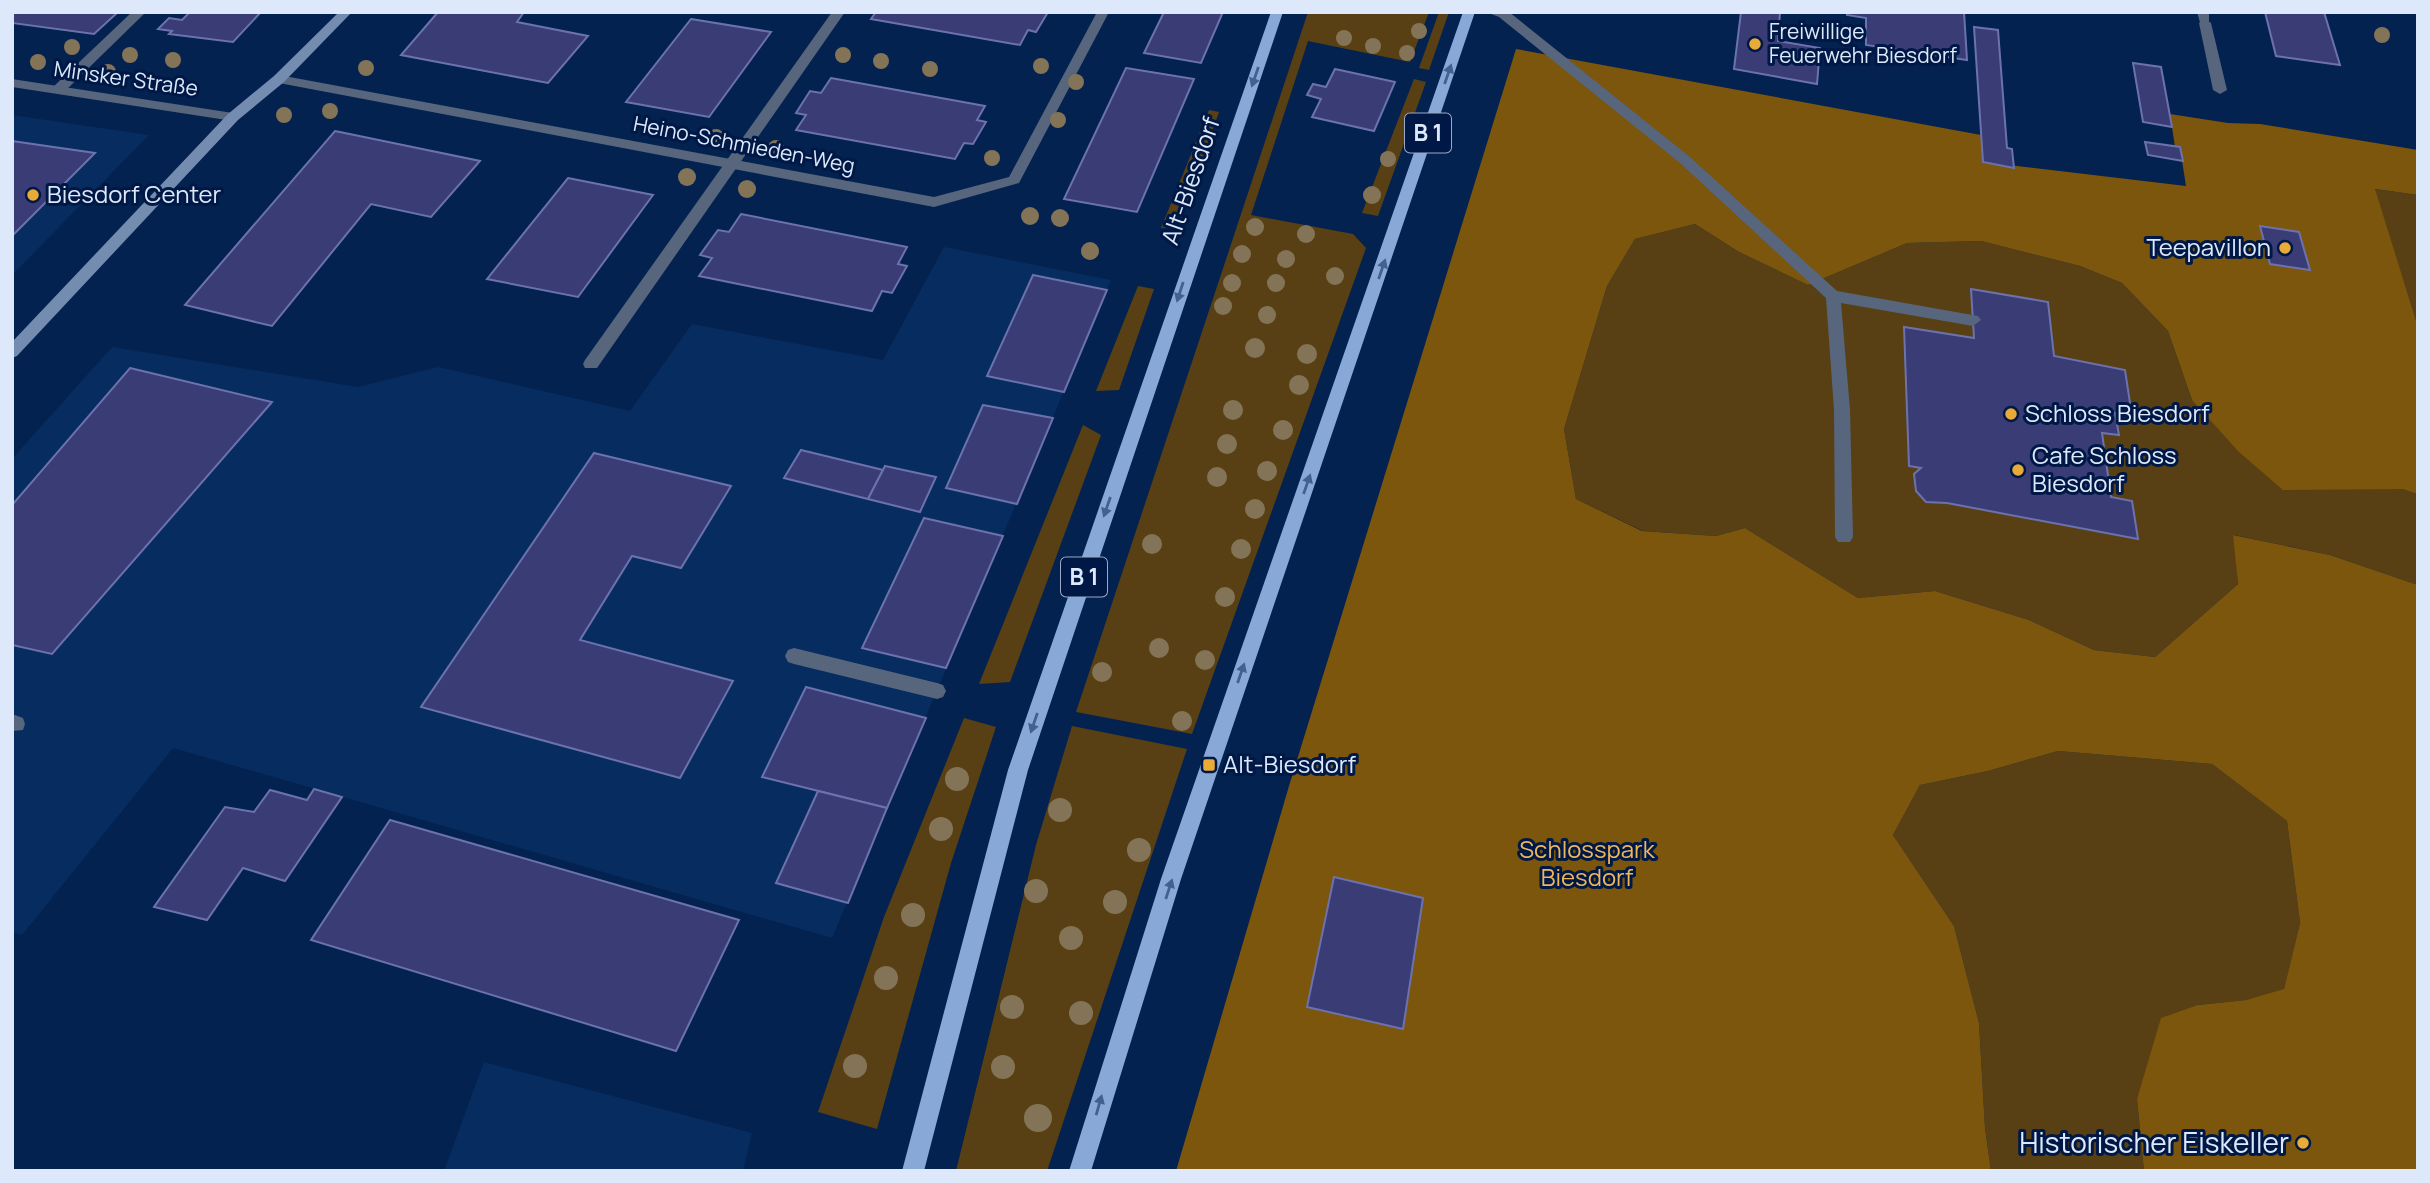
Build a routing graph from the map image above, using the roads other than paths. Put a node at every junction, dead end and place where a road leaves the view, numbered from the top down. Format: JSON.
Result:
{"nodes":[{"id":1,"x":140,"y":12,"type":"edge"},
{"id":2,"x":346,"y":12,"type":"edge"},
{"id":3,"x":839,"y":12,"type":"edge"},
{"id":4,"x":1104,"y":12,"type":"edge"},
{"id":5,"x":1277,"y":12,"type":"edge"},
{"id":6,"x":1469,"y":12,"type":"edge"},
{"id":7,"x":1492,"y":12,"type":"edge"},
{"id":8,"x":2204,"y":18,"type":"edge"},
{"id":9,"x":279,"y":79,"type":"junction"},
{"id":10,"x":12,"y":83,"type":"edge"},
{"id":11,"x":58,"y":90,"type":"junction"},
{"id":12,"x":2220,"y":90,"type":"dead end"},
{"id":13,"x":233,"y":117,"type":"junction"},
{"id":14,"x":732,"y":164,"type":"junction"},
{"id":15,"x":1833,"y":296,"type":"junction"},
{"id":16,"x":1973,"y":320,"type":"dead end"},
{"id":17,"x":12,"y":352,"type":"edge"},
{"id":18,"x":591,"y":364,"type":"dead end"},
{"id":19,"x":1844,"y":537,"type":"dead end"},
{"id":20,"x":794,"y":656,"type":"dead end"},
{"id":21,"x":937,"y":691,"type":"dead end"},
{"id":22,"x":913,"y":1171,"type":"edge"},
{"id":23,"x":1080,"y":1171,"type":"edge"}],
"edges":[{"from":1,"to":11,"type":"street"},
{"from":2,"to":9,"type":"street"},
{"from":3,"to":14,"type":"street"},
{"from":4,"to":14,"type":"street","name":"Heino-Schmieden-Weg"},
{"from":5,"to":22,"type":"main road","name":"Alt-Biesdorf","number":"B 1","one_way":true},
{"from":23,"to":6,"type":"main road","number":"B 1","one_way":true},
{"from":7,"to":15,"type":"street"},
{"from":8,"to":12,"type":"street"},
{"from":9,"to":13,"type":"street"},
{"from":9,"to":14,"type":"street","name":"Heino-Schmieden-Weg"},
{"from":10,"to":11,"type":"street","name":"Minsker Straße"},
{"from":11,"to":13,"type":"street","name":"Minsker Straße"},
{"from":13,"to":17,"type":"street"},
{"from":14,"to":18,"type":"street"},
{"from":15,"to":16,"type":"street"},
{"from":15,"to":19,"type":"street"},
{"from":20,"to":21,"type":"street"}]}
